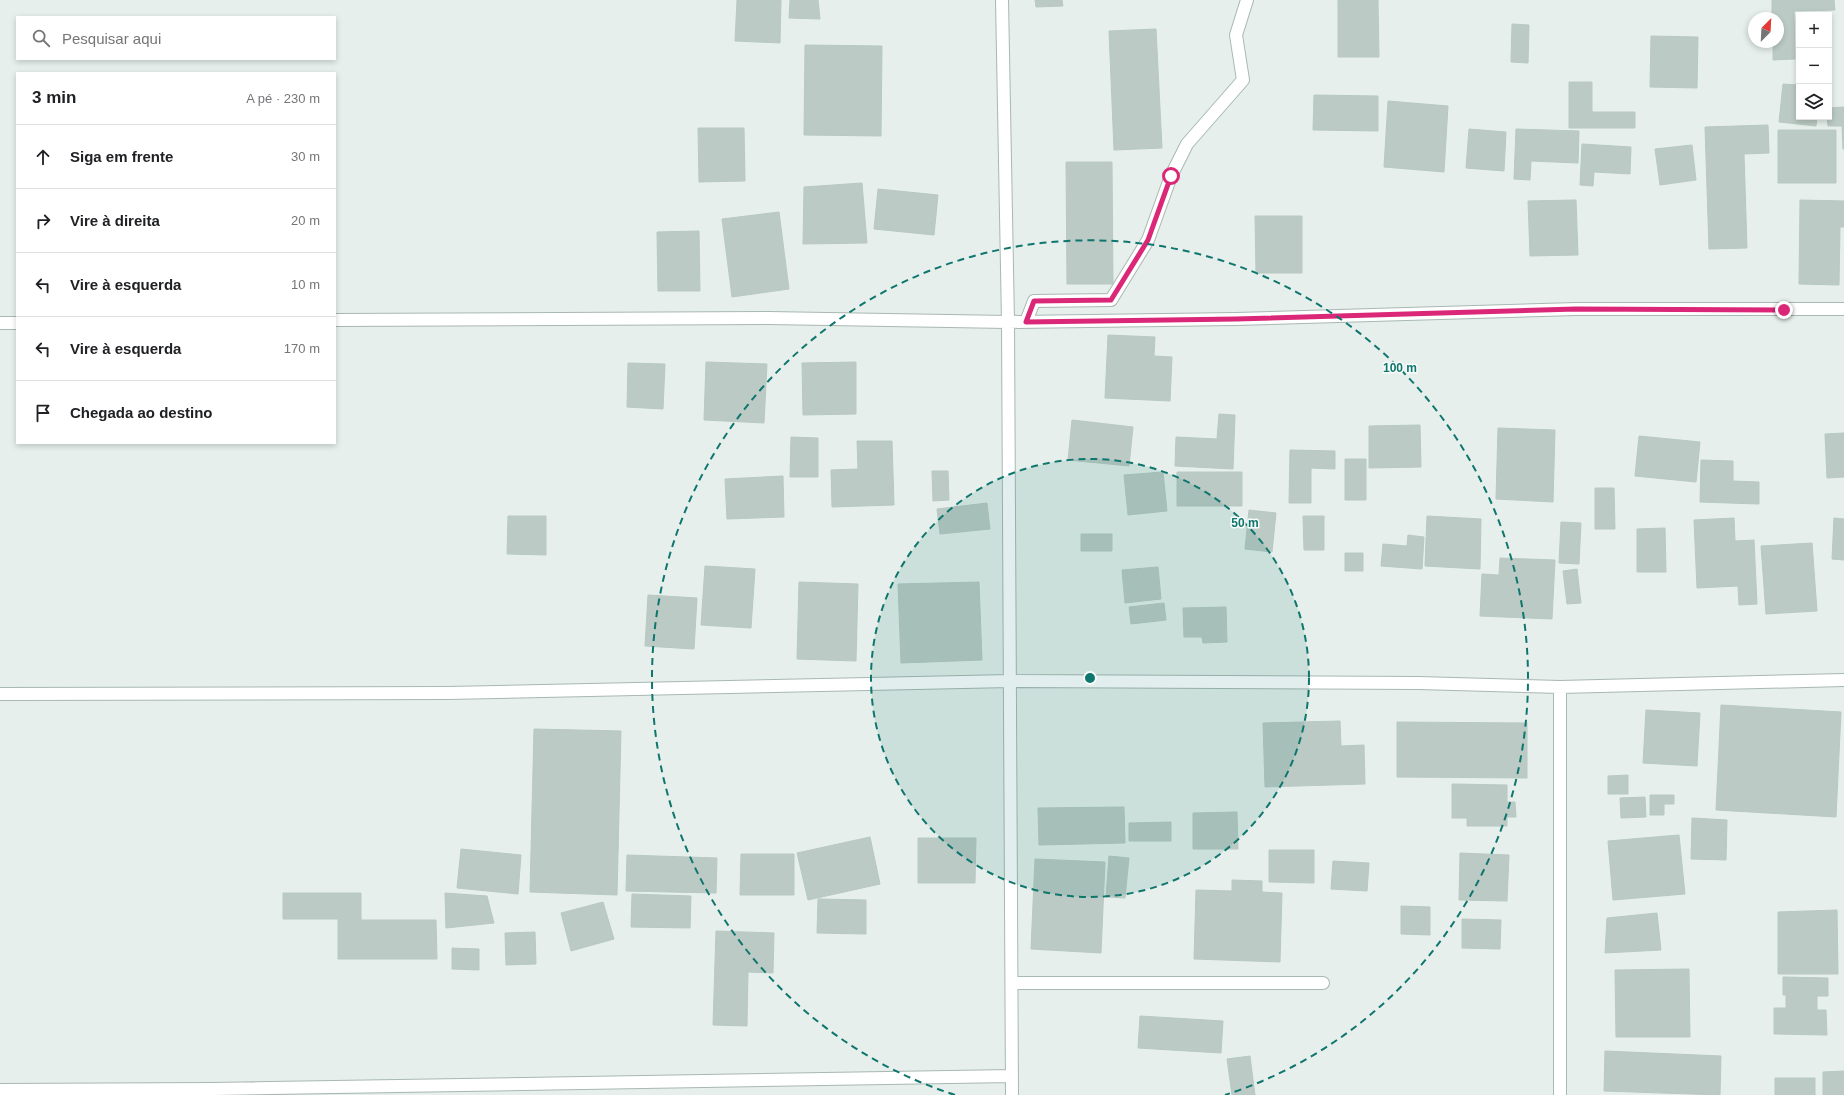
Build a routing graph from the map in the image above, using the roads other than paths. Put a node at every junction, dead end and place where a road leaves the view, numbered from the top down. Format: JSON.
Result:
{"nodes":[{"id":1,"x":1002,"y":0,"type":"edge"},
{"id":2,"x":1246,"y":0,"type":"edge"},
{"id":3,"x":1844,"y":309,"type":"edge"},
{"id":4,"x":336,"y":320,"type":"edge"},
{"id":5,"x":1008,"y":322,"type":"junction"},
{"id":6,"x":1026,"y":322,"type":"junction"},
{"id":7,"x":0,"y":323,"type":"edge"},
{"id":8,"x":16,"y":323,"type":"edge"},
{"id":9,"x":1844,"y":680,"type":"edge"},
{"id":10,"x":1010,"y":681,"type":"junction"},
{"id":11,"x":1560,"y":687,"type":"junction"},
{"id":12,"x":0,"y":694,"type":"edge"},
{"id":13,"x":1012,"y":983,"type":"junction"},
{"id":14,"x":1323,"y":983,"type":"dead end"},
{"id":15,"x":1012,"y":1076,"type":"junction"},
{"id":16,"x":0,"y":1090,"type":"edge"},
{"id":17,"x":1012,"y":1095,"type":"edge"},
{"id":18,"x":1560,"y":1095,"type":"edge"}],
"edges":[{"from":1,"to":5,"type":"street"},
{"from":2,"to":6,"type":"street"},
{"from":3,"to":6,"type":"street"},
{"from":4,"to":5,"type":"street"},
{"from":5,"to":6,"type":"street"},
{"from":5,"to":10,"type":"street"},
{"from":7,"to":8,"type":"street"},
{"from":9,"to":11,"type":"street"},
{"from":10,"to":11,"type":"street"},
{"from":10,"to":12,"type":"street"},
{"from":10,"to":13,"type":"street"},
{"from":11,"to":18,"type":"street"},
{"from":13,"to":14,"type":"street"},
{"from":13,"to":15,"type":"street"},
{"from":15,"to":16,"type":"street"},
{"from":15,"to":17,"type":"street"}]}
